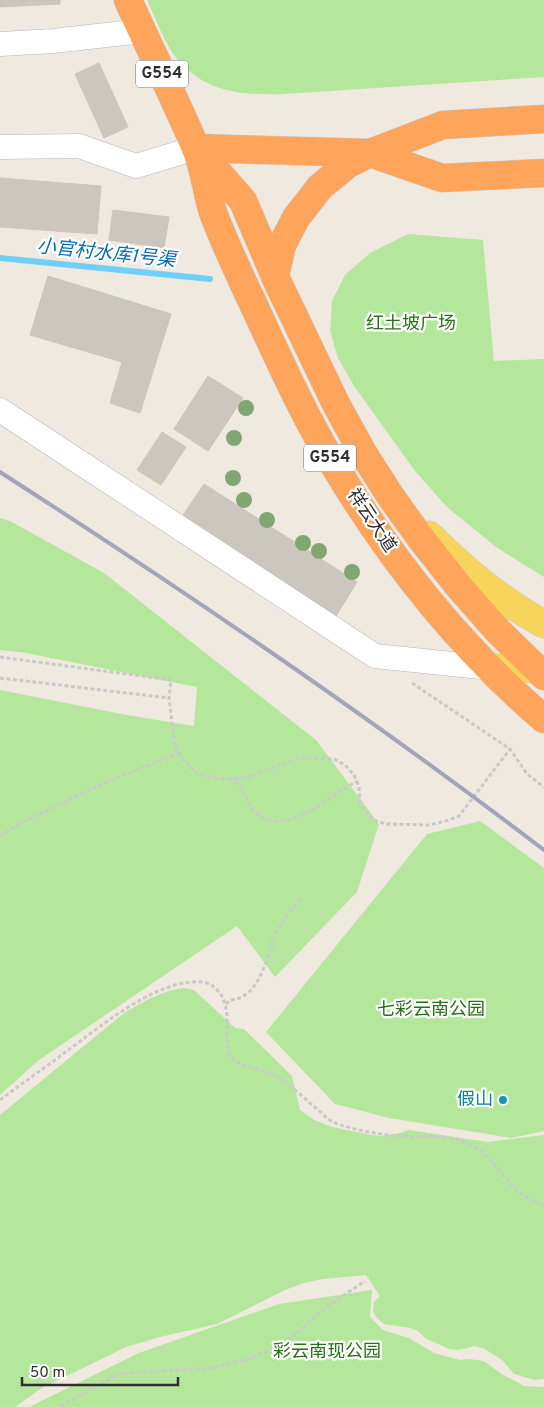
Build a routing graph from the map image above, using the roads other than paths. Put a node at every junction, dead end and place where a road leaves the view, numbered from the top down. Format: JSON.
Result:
{"nodes":[{"id":1,"x":128,"y":0,"type":"edge"},
{"id":2,"x":142,"y":31,"type":"junction"},
{"id":3,"x":0,"y":44,"type":"edge"},
{"id":4,"x":544,"y":118,"type":"edge"},
{"id":5,"x":0,"y":147,"type":"edge"},
{"id":6,"x":196,"y":148,"type":"junction"},
{"id":7,"x":370,"y":153,"type":"junction"},
{"id":8,"x":544,"y":173,"type":"edge"},
{"id":9,"x":275,"y":276,"type":"junction"},
{"id":10,"x":0,"y":410,"type":"edge"},
{"id":11,"x":391,"y":497,"type":"junction"},
{"id":12,"x":544,"y":624,"type":"edge"},
{"id":13,"x":491,"y":668,"type":"junction"},
{"id":14,"x":541,"y":671,"type":"edge"},
{"id":15,"x":544,"y":719,"type":"edge"}],
"edges":[{"from":1,"to":2,"type":"highway","name":"祥云大道","number":"G554"},
{"from":2,"to":3,"type":"street"},
{"from":2,"to":6,"type":"highway","name":"祥云大道","number":"G554"},
{"from":4,"to":7,"type":"highway"},
{"from":5,"to":6,"type":"street"},
{"from":6,"to":7,"type":"highway"},
{"from":6,"to":9,"type":"highway","name":"祥云大道","number":"G554"},
{"from":6,"to":13,"type":"highway","name":"祥云大道","number":"G554"},
{"from":7,"to":8,"type":"highway"},
{"from":7,"to":9,"type":"highway"},
{"from":9,"to":11,"type":"highway","name":"祥云大道","number":"G554"},
{"from":10,"to":13,"type":"street"},
{"from":11,"to":12,"type":"main road"},
{"from":11,"to":14,"type":"highway","name":"祥云大道","number":"G554"},
{"from":13,"to":14,"type":"main road"},
{"from":13,"to":15,"type":"highway","name":"祥云大道","number":"G554"}]}
